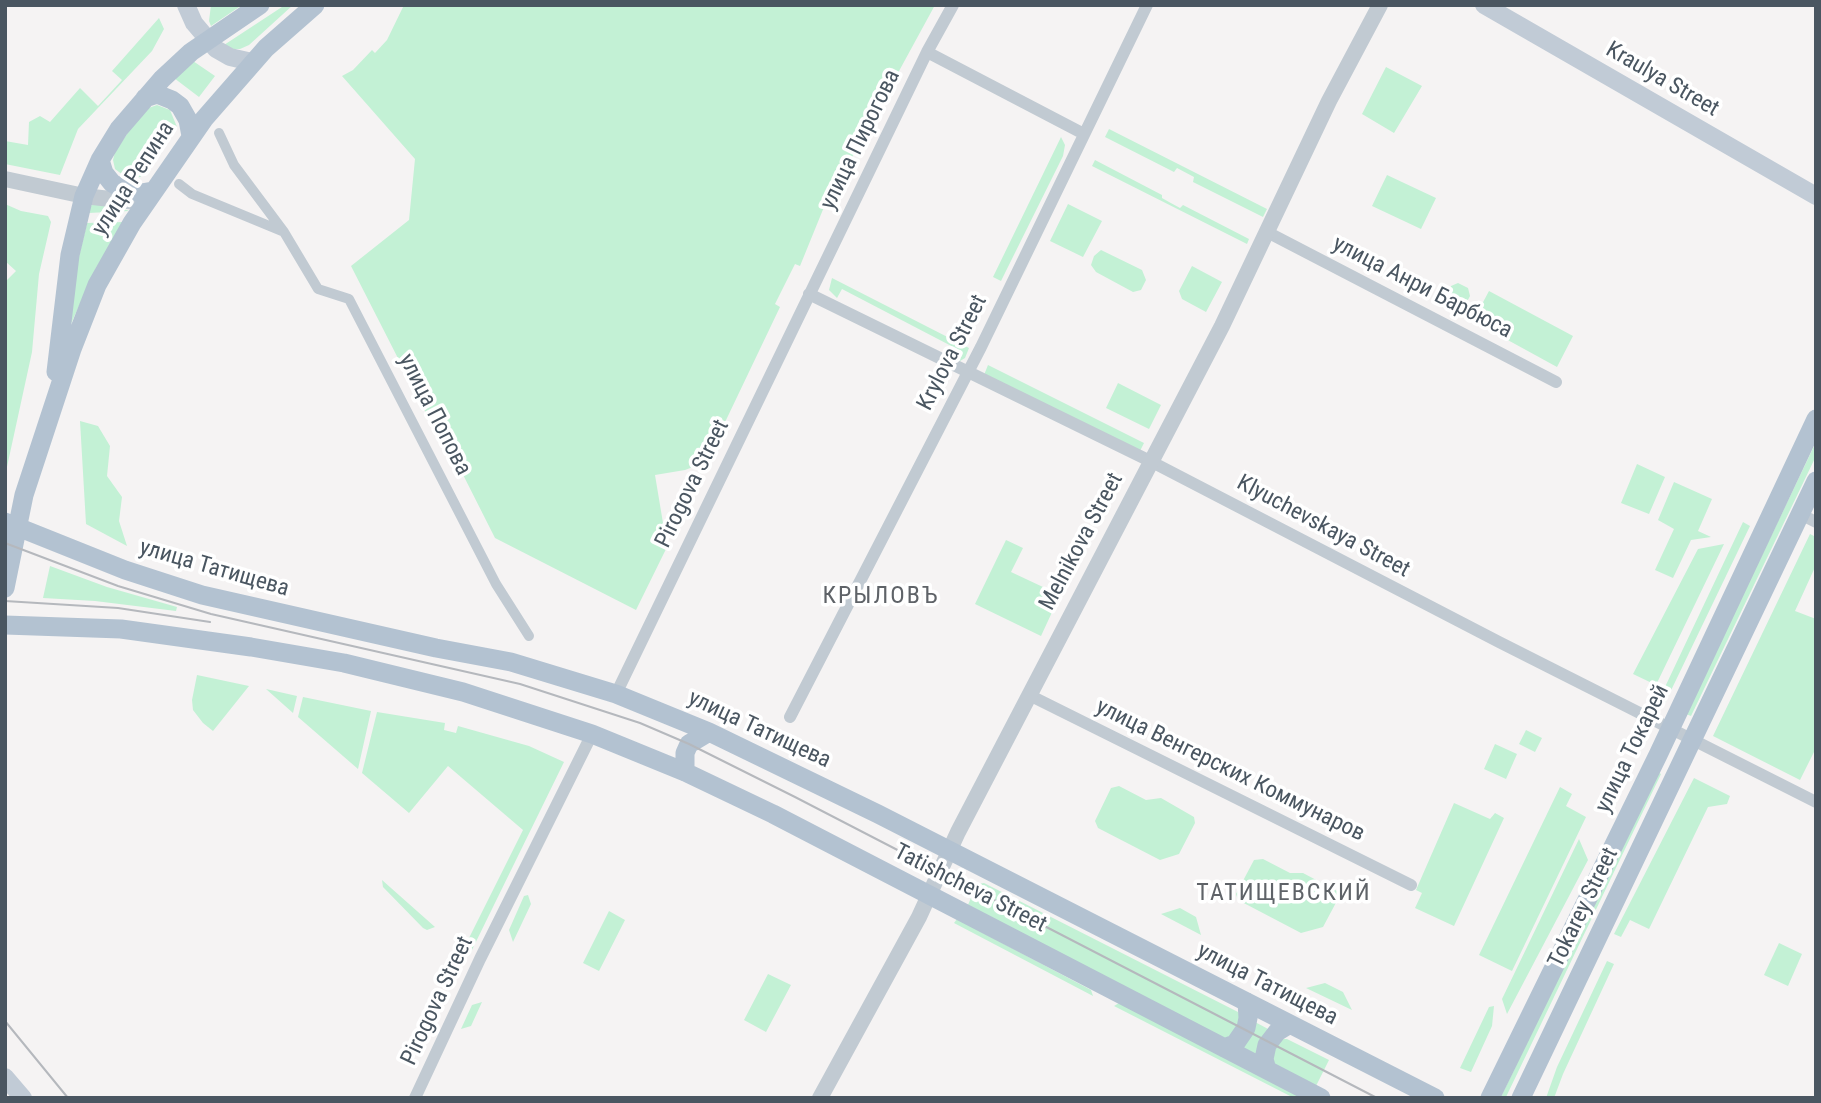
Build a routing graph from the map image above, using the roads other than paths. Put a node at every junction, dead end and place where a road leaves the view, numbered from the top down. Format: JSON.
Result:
{"nodes":[{"id":1,"x":186,"y":5,"type":"edge"},
{"id":2,"x":260,"y":5,"type":"edge"},
{"id":3,"x":315,"y":5,"type":"edge"},
{"id":4,"x":953,"y":5,"type":"edge"},
{"id":5,"x":1147,"y":5,"type":"edge"},
{"id":6,"x":1380,"y":5,"type":"edge"},
{"id":7,"x":1483,"y":5,"type":"edge"},
{"id":8,"x":209,"y":41,"type":"junction"},
{"id":9,"x":927,"y":52,"type":"junction"},
{"id":10,"x":252,"y":62,"type":"junction"},
{"id":11,"x":145,"y":98,"type":"junction"},
{"id":12,"x":219,"y":133,"type":"dead end"},
{"id":13,"x":1084,"y":134,"type":"junction"},
{"id":14,"x":191,"y":136,"type":"junction"},
{"id":15,"x":100,"y":160,"type":"junction"},
{"id":16,"x":5,"y":179,"type":"edge"},
{"id":17,"x":178,"y":184,"type":"dead end"},
{"id":18,"x":84,"y":196,"type":"junction"},
{"id":19,"x":1816,"y":196,"type":"edge"},
{"id":20,"x":149,"y":197,"type":"junction"},
{"id":21,"x":284,"y":232,"type":"junction"},
{"id":22,"x":1268,"y":232,"type":"junction"},
{"id":23,"x":809,"y":294,"type":"junction"},
{"id":24,"x":967,"y":373,"type":"junction"},
{"id":25,"x":1556,"y":382,"type":"dead end"},
{"id":26,"x":52,"y":416,"type":"junction"},
{"id":27,"x":1816,"y":419,"type":"edge"},
{"id":28,"x":1150,"y":461,"type":"junction"},
{"id":29,"x":1816,"y":481,"type":"edge"},
{"id":30,"x":1808,"y":518,"type":"edge"},
{"id":31,"x":11,"y":524,"type":"edge"},
{"id":32,"x":5,"y":588,"type":"edge"},
{"id":33,"x":5,"y":625,"type":"edge"},
{"id":34,"x":529,"y":636,"type":"dead end"},
{"id":35,"x":616,"y":694,"type":"junction"},
{"id":36,"x":1029,"y":695,"type":"junction"},
{"id":37,"x":790,"y":718,"type":"dead end"},
{"id":38,"x":1671,"y":728,"type":"junction"},
{"id":39,"x":709,"y":732,"type":"junction"},
{"id":40,"x":592,"y":734,"type":"junction"},
{"id":41,"x":1693,"y":740,"type":"junction"},
{"id":42,"x":685,"y":772,"type":"junction"},
{"id":43,"x":1816,"y":802,"type":"edge"},
{"id":44,"x":949,"y":850,"type":"junction"},
{"id":45,"x":1411,"y":885,"type":"dead end"},
{"id":46,"x":928,"y":895,"type":"junction"},
{"id":47,"x":1247,"y":1002,"type":"junction"},
{"id":48,"x":1290,"y":1024,"type":"junction"},
{"id":49,"x":1224,"y":1048,"type":"junction"},
{"id":50,"x":1267,"y":1070,"type":"junction"},
{"id":51,"x":5,"y":1077,"type":"edge"},
{"id":52,"x":23,"y":1098,"type":"edge"},
{"id":53,"x":415,"y":1098,"type":"edge"},
{"id":54,"x":820,"y":1098,"type":"edge"},
{"id":55,"x":1321,"y":1098,"type":"edge"},
{"id":56,"x":1434,"y":1098,"type":"edge"},
{"id":57,"x":1490,"y":1098,"type":"edge"},
{"id":58,"x":1521,"y":1098,"type":"edge"}],
"edges":[{"from":1,"to":8,"type":"main road"},
{"from":2,"to":8,"type":"main road","name":"улица Репина"},
{"from":3,"to":10,"type":"main road","name":"улица Репина"},
{"from":4,"to":9,"type":"street","name":"улица Пирогова"},
{"from":5,"to":13,"type":"street","name":"Krylova Street"},
{"from":6,"to":22,"type":"street","name":"Melnikova Street"},
{"from":7,"to":19,"type":"main road","name":"Kraulya Street"},
{"from":8,"to":10,"type":"main road"},
{"from":8,"to":11,"type":"main road","name":"улица Репина"},
{"from":9,"to":13,"type":"street"},
{"from":9,"to":23,"type":"street","name":"улица Пирогова"},
{"from":10,"to":14,"type":"main road","name":"улица Репина"},
{"from":11,"to":14,"type":"main road"},
{"from":11,"to":15,"type":"main road","name":"улица Репина"},
{"from":12,"to":21,"type":"street","name":"улица Попова"},
{"from":13,"to":24,"type":"street","name":"Krylova Street"},
{"from":14,"to":20,"type":"main road","name":"улица Репина"},
{"from":15,"to":18,"type":"main road","name":"улица Репина"},
{"from":15,"to":20,"type":"main road"},
{"from":16,"to":18,"type":"street"},
{"from":17,"to":21,"type":"street"},
{"from":18,"to":20,"type":"street"},
{"from":18,"to":26,"type":"main road","name":"улица Репина"},
{"from":20,"to":26,"type":"main road","name":"улица Репина"},
{"from":21,"to":34,"type":"street","name":"улица Попова"},
{"from":22,"to":25,"type":"street","name":"улица Анри Барбюса"},
{"from":22,"to":28,"type":"street","name":"Melnikova Street"},
{"from":23,"to":24,"type":"street","name":"Klyuchevskaya Street"},
{"from":23,"to":35,"type":"street","name":"Pirogova Street"},
{"from":24,"to":28,"type":"street","name":"Klyuchevskaya Street"},
{"from":24,"to":37,"type":"street","name":"Krylova Street"},
{"from":26,"to":31,"type":"main road","name":"улица Репина"},
{"from":27,"to":38,"type":"main road","name":"улица Токарей"},
{"from":28,"to":36,"type":"street","name":"Melnikova Street"},
{"from":28,"to":38,"type":"street","name":"Klyuchevskaya Street"},
{"from":29,"to":30,"type":"main road"},
{"from":30,"to":41,"type":"main road"},
{"from":31,"to":32,"type":"main road","name":"улица Репина"},
{"from":31,"to":35,"type":"main road","name":"улица Татищева"},
{"from":33,"to":40,"type":"main road","name":"Tatishcheva Street"},
{"from":35,"to":39,"type":"main road","name":"улица Татищева"},
{"from":36,"to":44,"type":"street","name":"Melnikova Street"},
{"from":36,"to":45,"type":"street","name":"улица Венгерских Коммунаров"},
{"from":38,"to":41,"type":"street","name":"Klyuchevskaya Street"},
{"from":38,"to":57,"type":"main road","name":"улица Токарей"},
{"from":39,"to":42,"type":"main road"},
{"from":39,"to":44,"type":"main road","name":"улица Татищева"},
{"from":40,"to":42,"type":"main road","name":"Tatishcheva Street"},
{"from":40,"to":53,"type":"street","name":"Pirogova Street"},
{"from":41,"to":43,"type":"street","name":"Klyuchevskaya Street"},
{"from":41,"to":58,"type":"main road","name":"Tokarey Street"},
{"from":42,"to":46,"type":"main road","name":"Tatishcheva Street"},
{"from":44,"to":46,"type":"street","name":"Melnikova Street"},
{"from":44,"to":47,"type":"main road","name":"улица Татищева"},
{"from":46,"to":49,"type":"main road","name":"Tatishcheva Street"},
{"from":46,"to":54,"type":"street","name":"Melnikova Street"},
{"from":47,"to":48,"type":"main road","name":"улица Татищева"},
{"from":47,"to":49,"type":"main road"},
{"from":48,"to":50,"type":"main road"},
{"from":48,"to":56,"type":"main road","name":"улица Татищева"},
{"from":49,"to":50,"type":"main road","name":"Tatishcheva Street"},
{"from":50,"to":55,"type":"main road","name":"Tatishcheva Street"},
{"from":51,"to":52,"type":"main road"}]}
